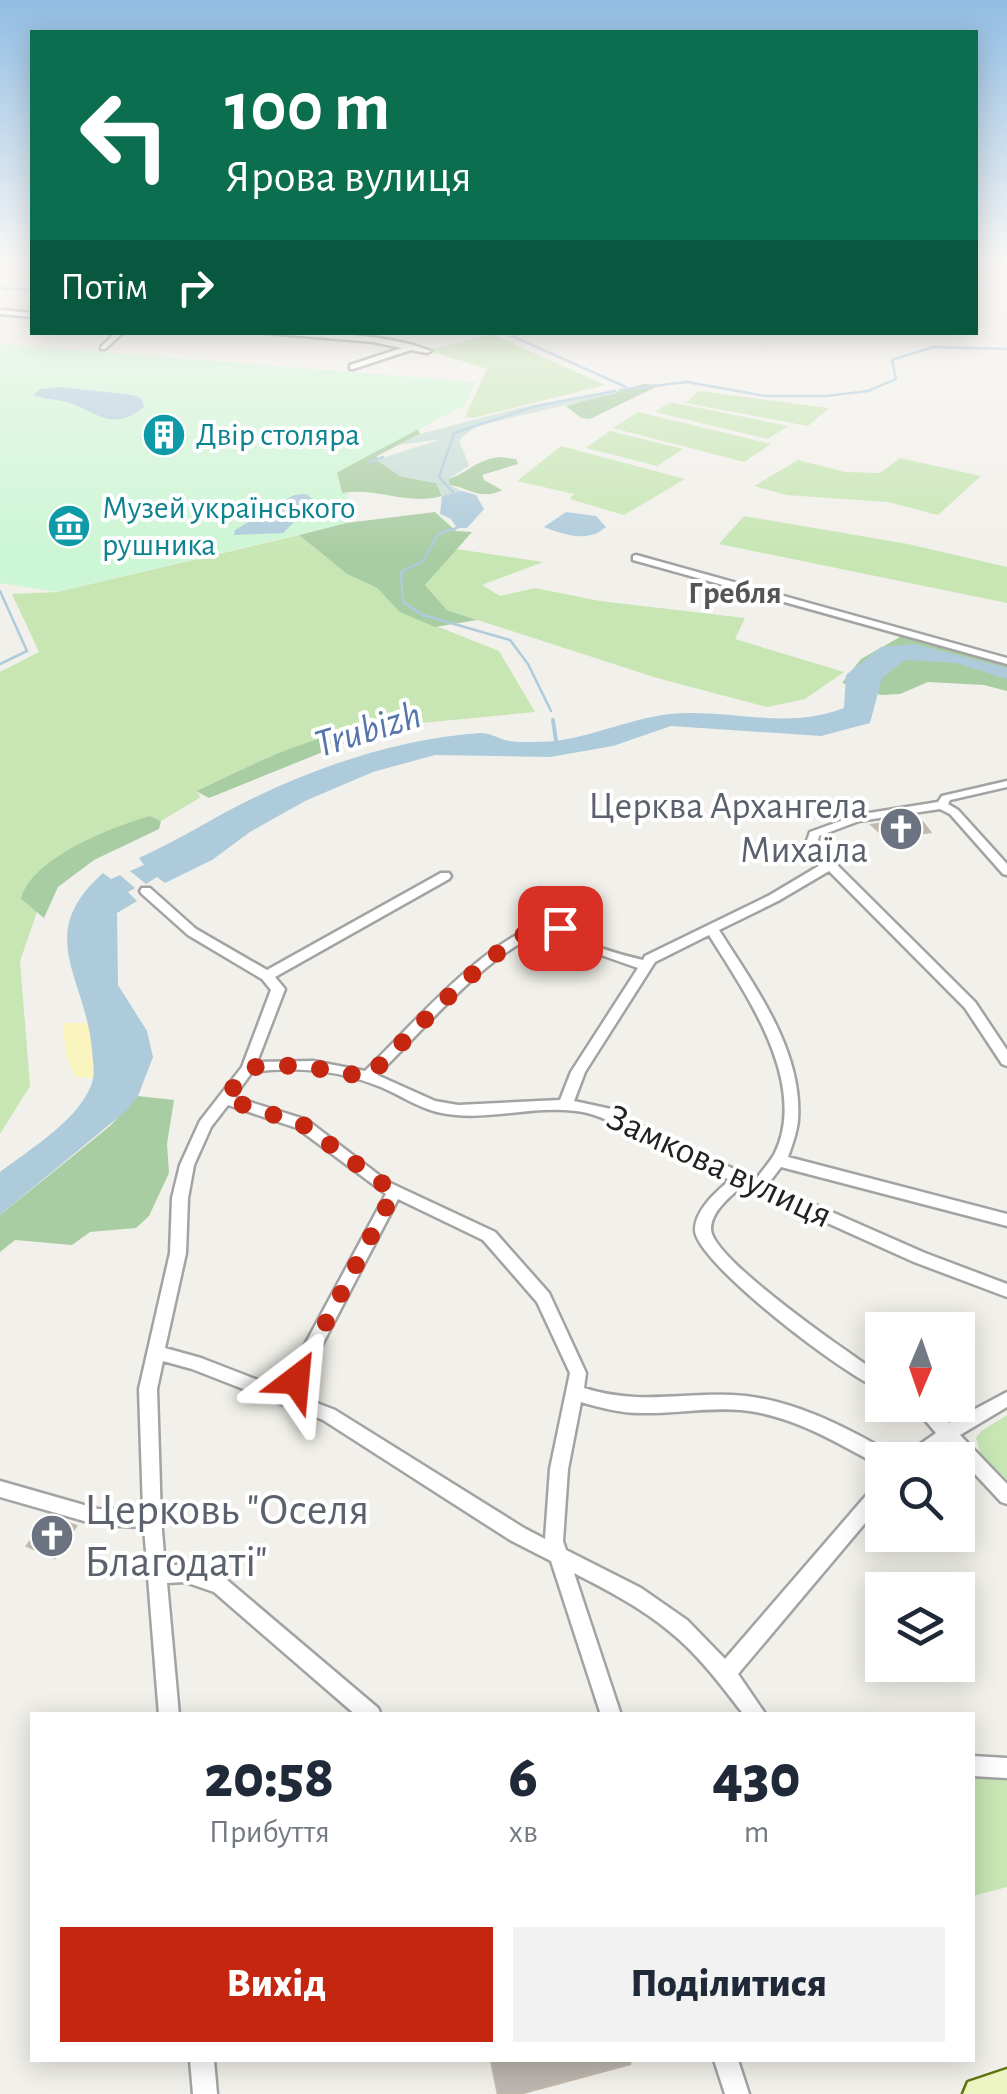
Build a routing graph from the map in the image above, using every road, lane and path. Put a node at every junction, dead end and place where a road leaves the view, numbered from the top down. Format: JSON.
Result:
{"nodes":[{"id":1,"x":374,"y":360,"type":"edge"},
{"id":2,"x":352,"y":367,"type":"dead end"},
{"id":3,"x":636,"y":558,"type":"dead end"},
{"id":4,"x":1007,"y":661,"type":"edge"},
{"id":5,"x":1007,"y":784,"type":"edge"},
{"id":6,"x":942,"y":805,"type":"junction"},
{"id":7,"x":828,"y":866,"type":"junction"},
{"id":8,"x":1007,"y":871,"type":"edge"},
{"id":9,"x":445,"y":876,"type":"dead end"},
{"id":10,"x":146,"y":891,"type":"dead end"},
{"id":11,"x":540,"y":896,"type":"dead end"},
{"id":12,"x":554,"y":922,"type":"junction"},
{"id":13,"x":712,"y":929,"type":"junction"},
{"id":14,"x":644,"y":965,"type":"junction"},
{"id":15,"x":266,"y":976,"type":"junction"},
{"id":16,"x":1007,"y":1062,"type":"edge"},
{"id":17,"x":248,"y":1068,"type":"junction"},
{"id":18,"x":367,"y":1077,"type":"junction"},
{"id":19,"x":225,"y":1099,"type":"junction"},
{"id":20,"x":566,"y":1104,"type":"junction"},
{"id":21,"x":781,"y":1161,"type":"junction"},
{"id":22,"x":742,"y":1177,"type":"junction"},
{"id":23,"x":759,"y":1186,"type":"junction"},
{"id":24,"x":394,"y":1192,"type":"junction"},
{"id":25,"x":1007,"y":1220,"type":"edge"},
{"id":26,"x":1007,"y":1291,"type":"edge"},
{"id":27,"x":156,"y":1352,"type":"junction"},
{"id":28,"x":865,"y":1372,"type":"edge"},
{"id":29,"x":576,"y":1393,"type":"junction"},
{"id":30,"x":286,"y":1397,"type":"junction"},
{"id":31,"x":1007,"y":1399,"type":"edge"},
{"id":32,"x":939,"y":1422,"type":"edge"},
{"id":33,"x":949,"y":1432,"type":"junction"},
{"id":34,"x":936,"y":1442,"type":"edge"},
{"id":35,"x":865,"y":1449,"type":"edge"},
{"id":36,"x":0,"y":1489,"type":"edge"},
{"id":37,"x":1007,"y":1496,"type":"edge"},
{"id":38,"x":865,"y":1510,"type":"edge"},
{"id":39,"x":152,"y":1519,"type":"junction"},
{"id":40,"x":557,"y":1556,"type":"junction"},
{"id":41,"x":156,"y":1575,"type":"junction"},
{"id":42,"x":725,"y":1674,"type":"junction"},
{"id":43,"x":169,"y":1712,"type":"edge"},
{"id":44,"x":367,"y":1712,"type":"edge"},
{"id":45,"x":609,"y":1712,"type":"edge"},
{"id":46,"x":754,"y":1712,"type":"edge"},
{"id":47,"x":975,"y":1766,"type":"edge"},
{"id":48,"x":1007,"y":1768,"type":"edge"},
{"id":49,"x":202,"y":2062,"type":"edge"},
{"id":50,"x":727,"y":2062,"type":"edge"},
{"id":51,"x":1007,"y":2086,"type":"edge"},
{"id":52,"x":205,"y":2094,"type":"edge"},
{"id":53,"x":737,"y":2094,"type":"edge"},
{"id":54,"x":980,"y":2094,"type":"edge"}],
"edges":[{"from":1,"to":2,"type":"street"},
{"from":3,"to":4,"type":"street"},
{"from":5,"to":6,"type":"street"},
{"from":6,"to":7,"type":"street"},
{"from":6,"to":8,"type":"street"},
{"from":7,"to":13,"type":"street"},
{"from":7,"to":16,"type":"street"},
{"from":9,"to":15,"type":"street"},
{"from":10,"to":15,"type":"street"},
{"from":11,"to":12,"type":"street"},
{"from":12,"to":14,"type":"street"},
{"from":12,"to":18,"type":"street"},
{"from":13,"to":14,"type":"street"},
{"from":13,"to":21,"type":"street"},
{"from":14,"to":20,"type":"street"},
{"from":15,"to":17,"type":"street"},
{"from":17,"to":18,"type":"street","name":"Замкова вулиця"},
{"from":17,"to":19,"type":"street"},
{"from":18,"to":20,"type":"street","name":"Замкова вулиця"},
{"from":19,"to":24,"type":"street"},
{"from":19,"to":27,"type":"street"},
{"from":20,"to":22,"type":"street","name":"Замкова вулиця"},
{"from":21,"to":23,"type":"street"},
{"from":21,"to":25,"type":"street"},
{"from":22,"to":23,"type":"street","name":"Замкова вулиця"},
{"from":22,"to":28,"type":"street"},
{"from":23,"to":26,"type":"street","name":"Замкова вулиця"},
{"from":24,"to":29,"type":"street"},
{"from":24,"to":30,"type":"street"},
{"from":27,"to":30,"type":"street"},
{"from":27,"to":39,"type":"street"},
{"from":29,"to":35,"type":"street"},
{"from":29,"to":40,"type":"street"},
{"from":30,"to":40,"type":"street"},
{"from":31,"to":33,"type":"street"},
{"from":32,"to":33,"type":"street"},
{"from":33,"to":34,"type":"street"},
{"from":33,"to":37,"type":"street"},
{"from":36,"to":39,"type":"street"},
{"from":38,"to":42,"type":"street"},
{"from":39,"to":41,"type":"street"},
{"from":40,"to":42,"type":"street"},
{"from":40,"to":45,"type":"street"},
{"from":41,"to":43,"type":"street"},
{"from":41,"to":44,"type":"street"},
{"from":42,"to":46,"type":"street"},
{"from":47,"to":48,"type":"street"},
{"from":49,"to":52,"type":"street"},
{"from":50,"to":53,"type":"street"},
{"from":51,"to":54,"type":"main road"}]}
